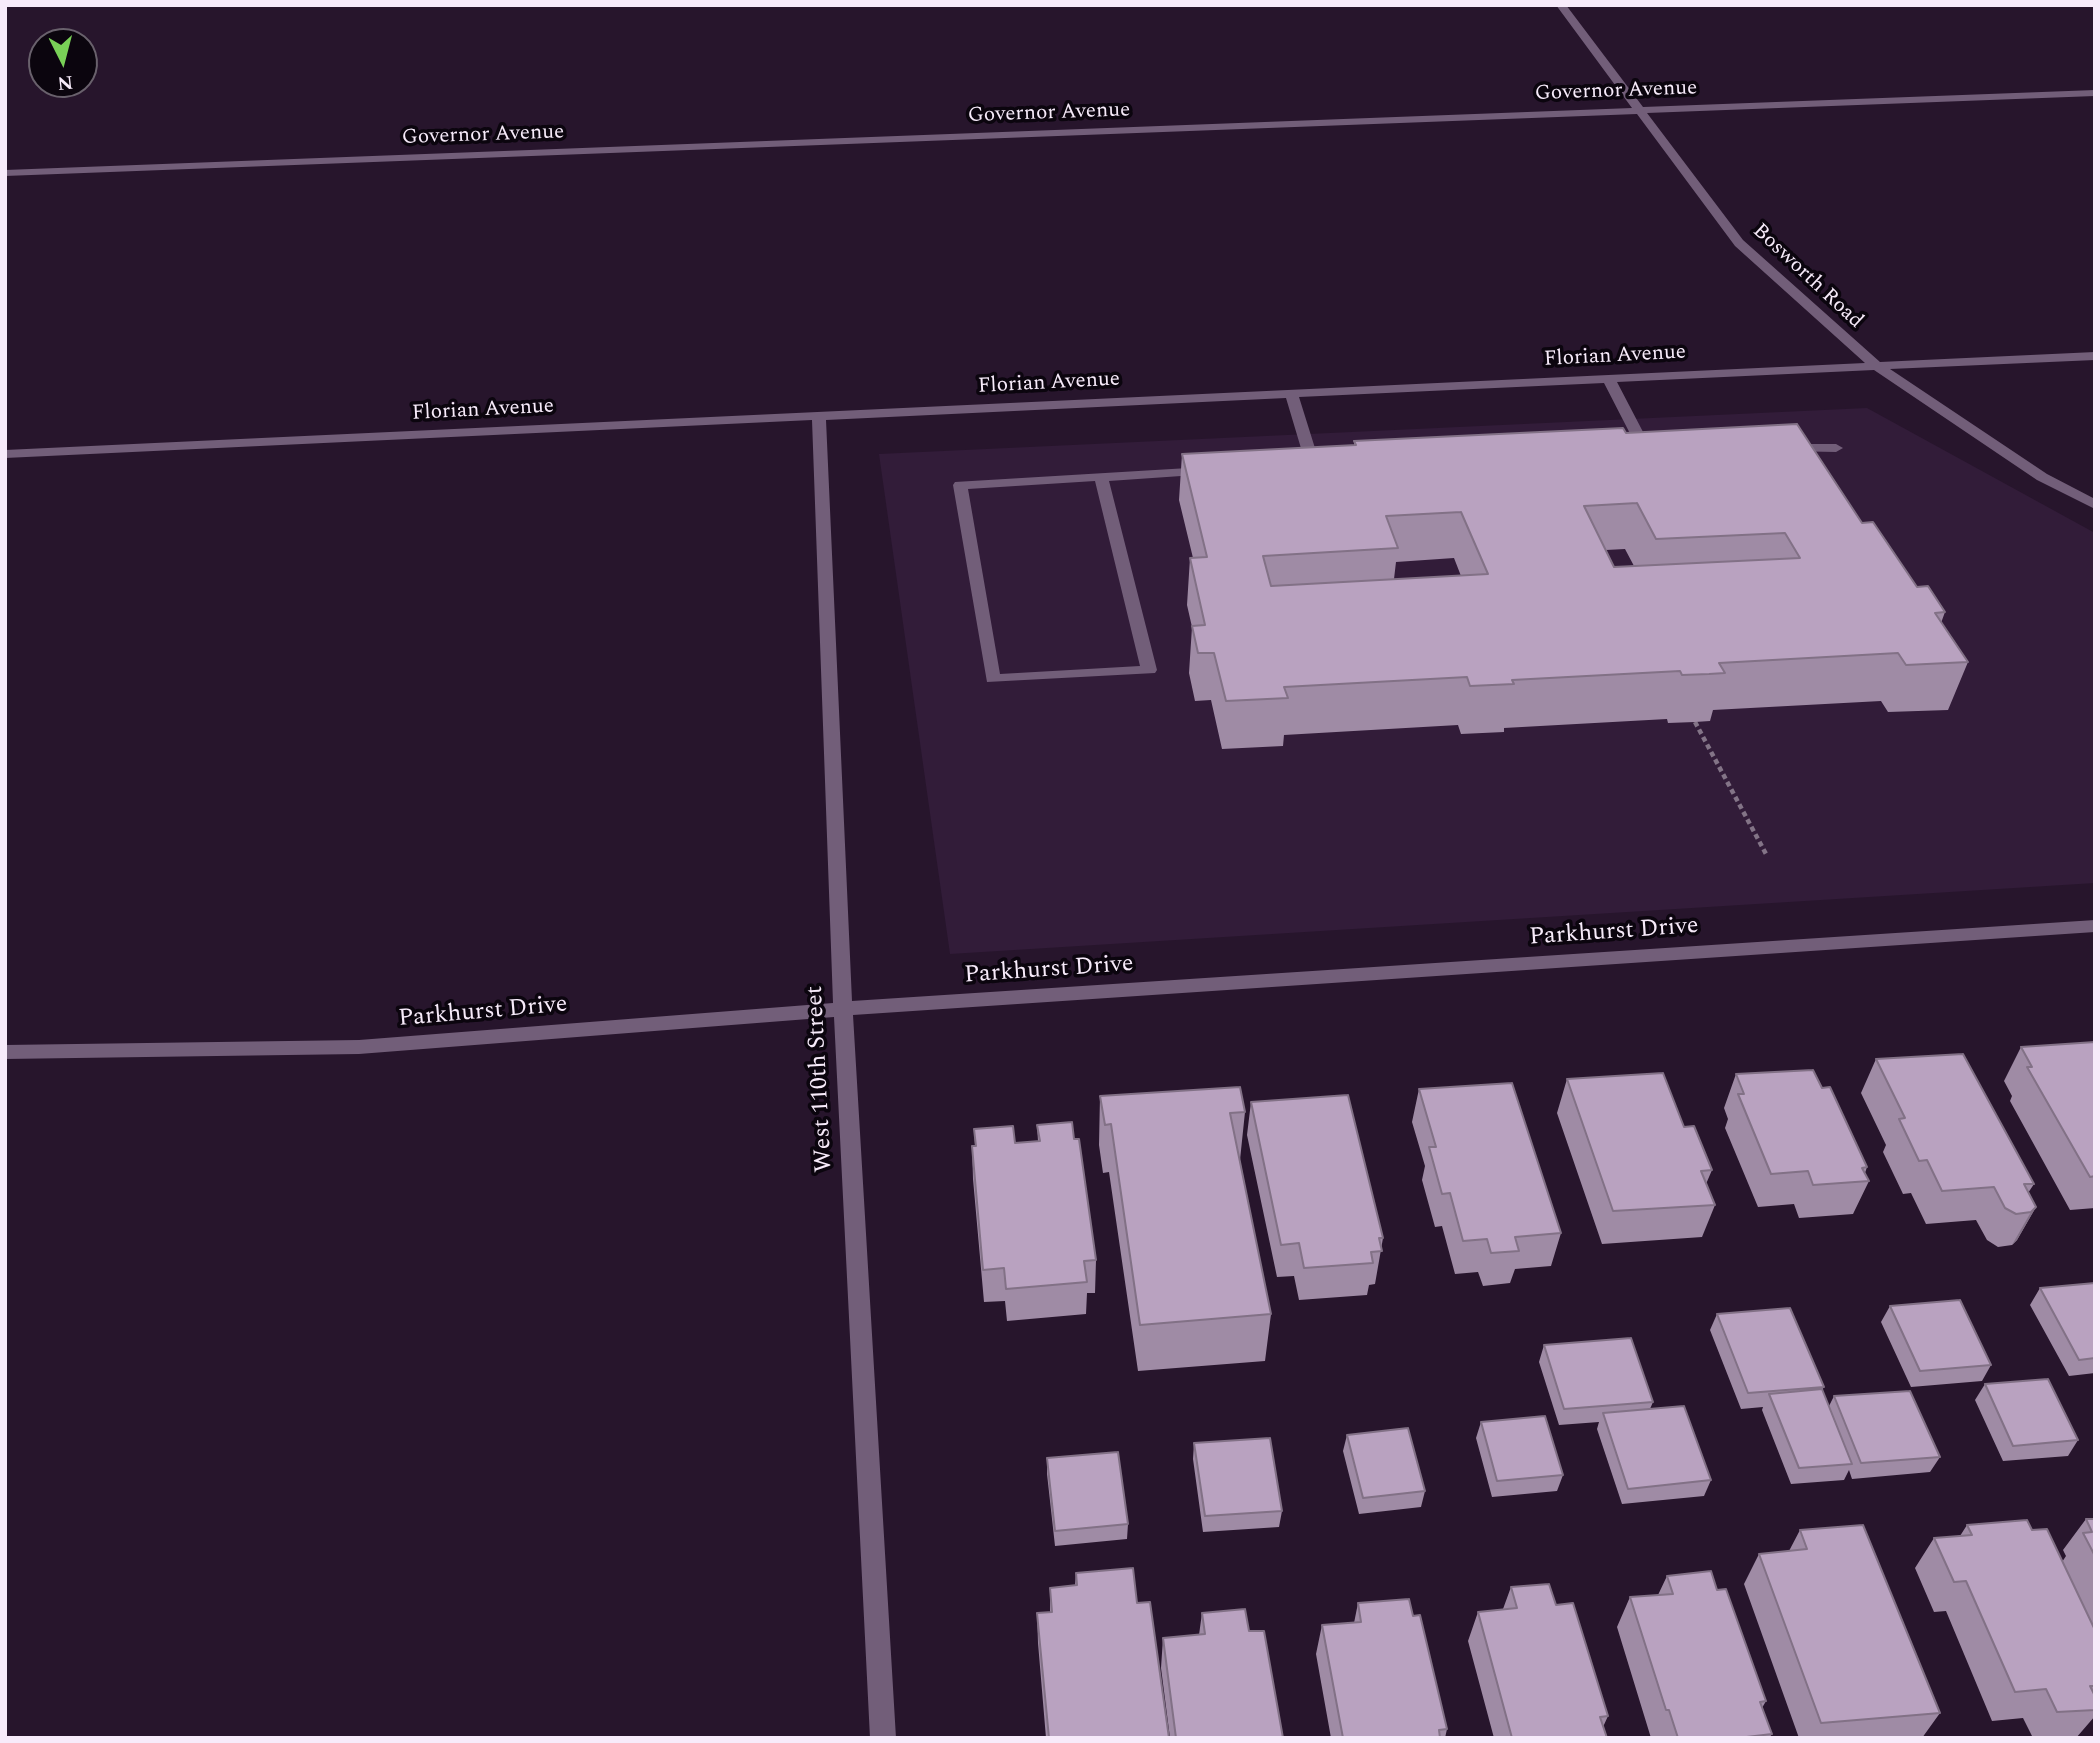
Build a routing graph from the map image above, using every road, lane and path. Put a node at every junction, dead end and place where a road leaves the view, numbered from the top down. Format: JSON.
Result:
{"nodes":[{"id":1,"x":1561,"y":5,"type":"edge"},
{"id":2,"x":2095,"y":93,"type":"edge"},
{"id":3,"x":1639,"y":110,"type":"junction"},
{"id":4,"x":5,"y":173,"type":"edge"},
{"id":5,"x":2095,"y":356,"type":"edge"},
{"id":6,"x":1875,"y":365,"type":"junction"},
{"id":7,"x":1608,"y":378,"type":"junction"},
{"id":8,"x":1291,"y":394,"type":"junction"},
{"id":9,"x":819,"y":416,"type":"junction"},
{"id":10,"x":1836,"y":448,"type":"dead end"},
{"id":11,"x":1777,"y":449,"type":"edge"},
{"id":12,"x":1647,"y":453,"type":"edge"},
{"id":13,"x":5,"y":454,"type":"edge"},
{"id":14,"x":1314,"y":465,"type":"edge"},
{"id":15,"x":1221,"y":471,"type":"edge"},
{"id":16,"x":1101,"y":477,"type":"junction"},
{"id":17,"x":2095,"y":505,"type":"edge"},
{"id":18,"x":1695,"y":722,"type":"dead end"},
{"id":19,"x":1766,"y":854,"type":"dead end"},
{"id":20,"x":2095,"y":926,"type":"edge"},
{"id":21,"x":843,"y":1009,"type":"junction"},
{"id":22,"x":5,"y":1052,"type":"edge"},
{"id":23,"x":883,"y":1738,"type":"edge"}],
"edges":[{"from":1,"to":3,"type":"street","name":"Bosworth Road"},
{"from":2,"to":3,"type":"street","name":"Governor Avenue"},
{"from":3,"to":4,"type":"street","name":"Governor Avenue"},
{"from":3,"to":6,"type":"street","name":"Bosworth Road"},
{"from":5,"to":6,"type":"street","name":"Florian Avenue"},
{"from":6,"to":7,"type":"street","name":"Florian Avenue"},
{"from":6,"to":17,"type":"street","name":"Bosworth Road"},
{"from":7,"to":8,"type":"street","name":"Florian Avenue"},
{"from":7,"to":12,"type":"street"},
{"from":8,"to":9,"type":"street","name":"Florian Avenue"},
{"from":8,"to":14,"type":"street"},
{"from":9,"to":13,"type":"street","name":"Florian Avenue"},
{"from":9,"to":21,"type":"street","name":"West 110th Street"},
{"from":10,"to":11,"type":"street"},
{"from":15,"to":16,"type":"street"},
{"from":16,"to":16,"type":"street"},
{"from":18,"to":19,"type":"path"},
{"from":20,"to":21,"type":"street","name":"Parkhurst Drive"},
{"from":21,"to":22,"type":"street","name":"Parkhurst Drive"},
{"from":21,"to":23,"type":"street","name":"West 110th Street"}]}
